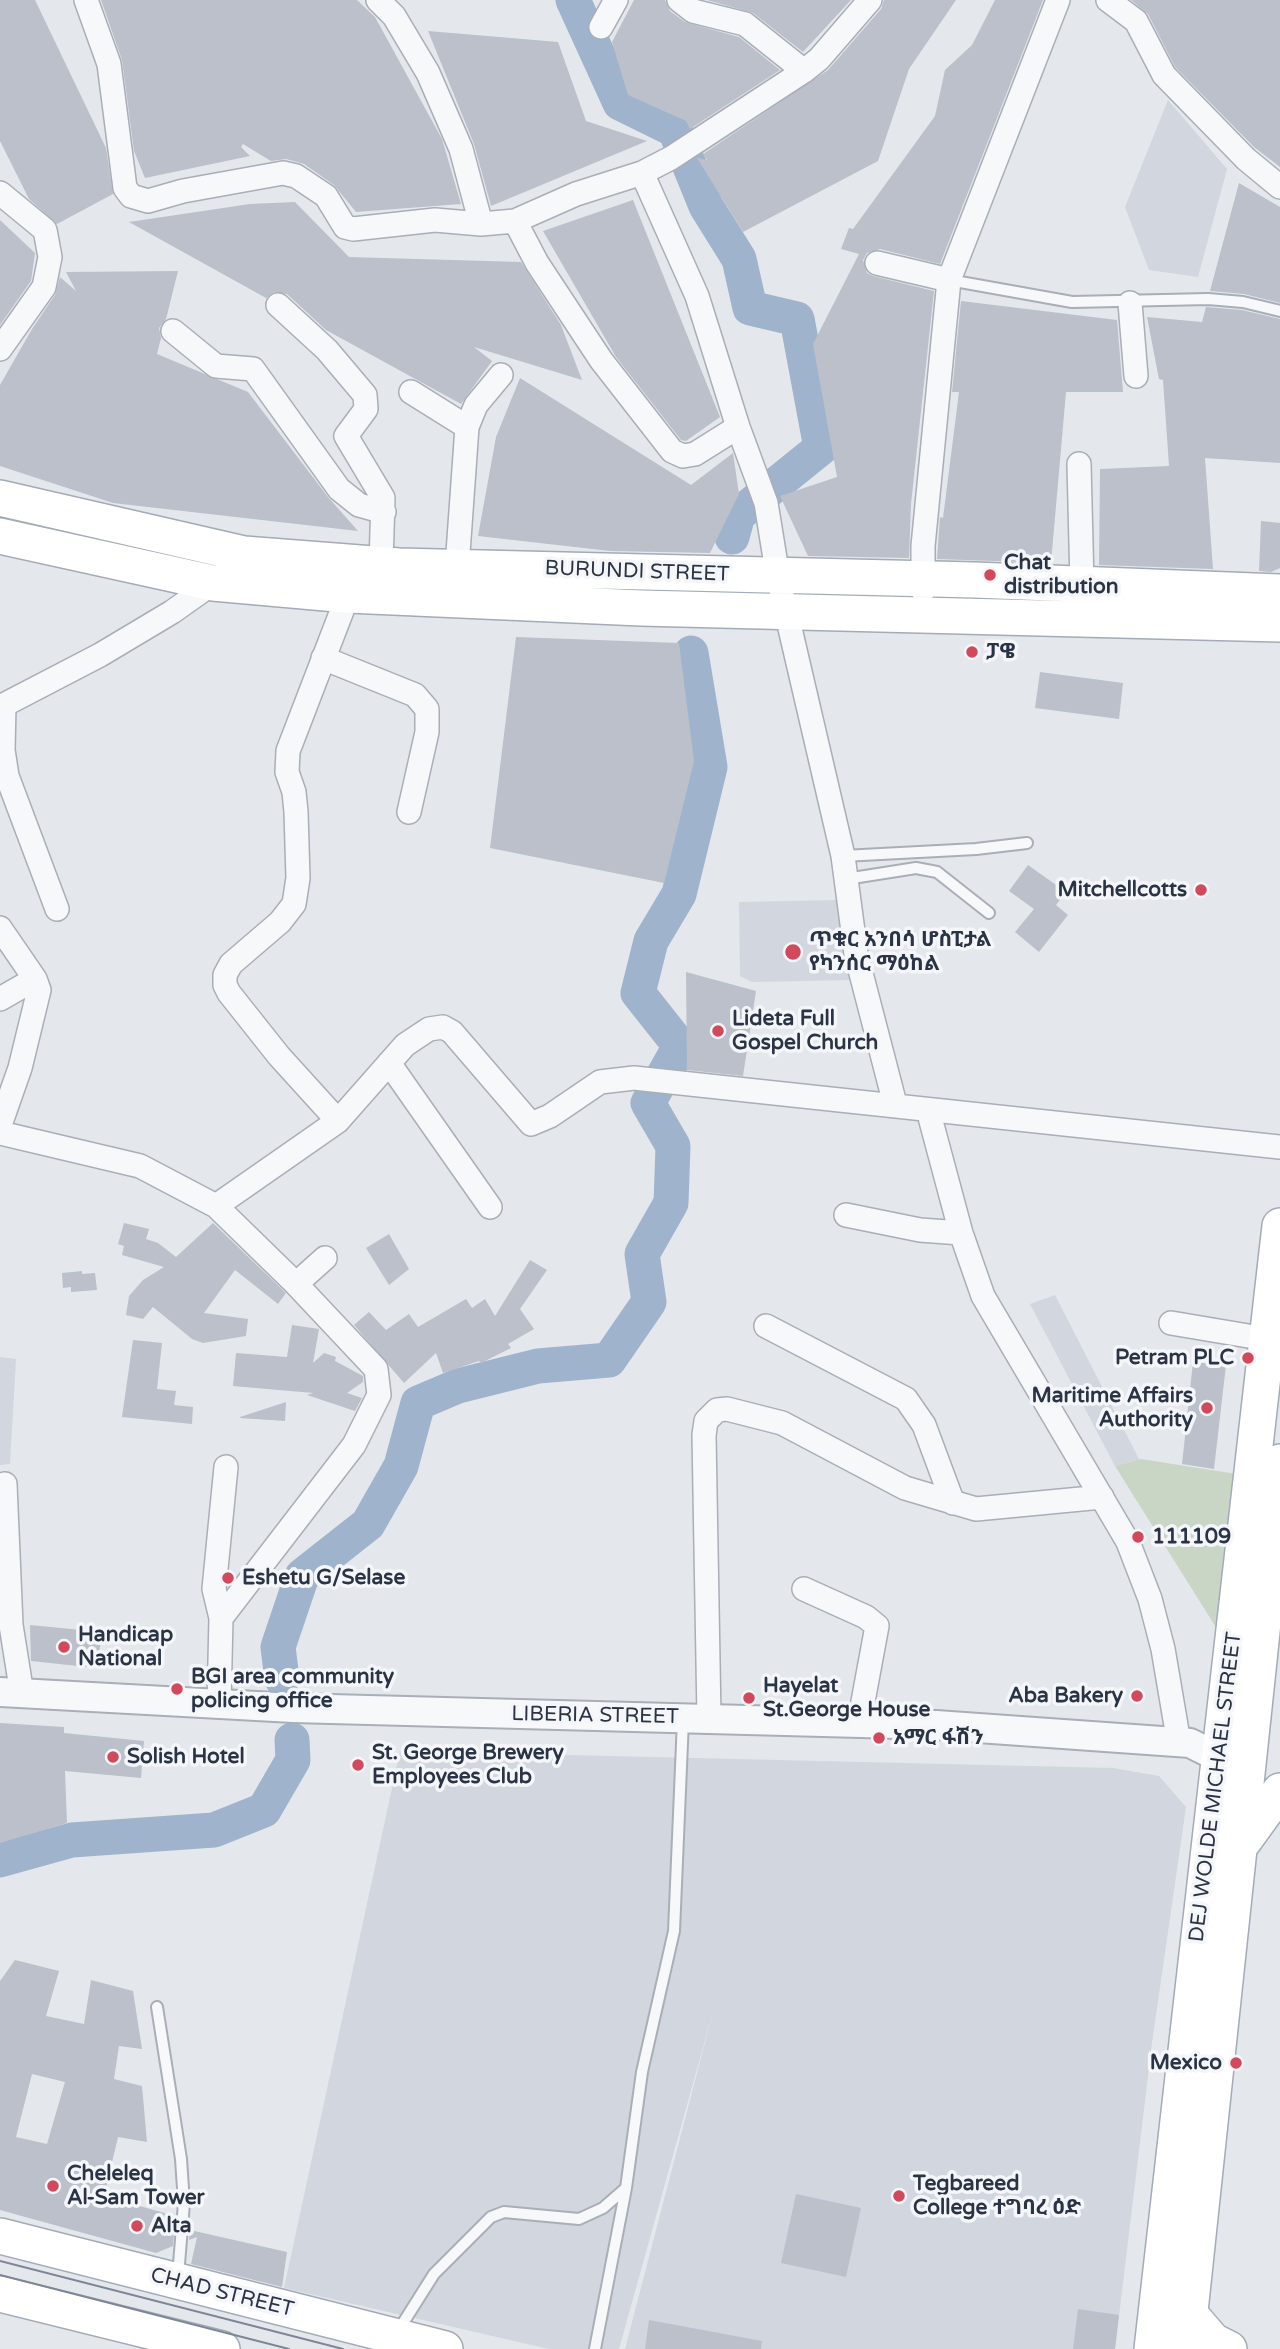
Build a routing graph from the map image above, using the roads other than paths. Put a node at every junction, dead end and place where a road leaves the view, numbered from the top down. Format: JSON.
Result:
{"nodes":[{"id":1,"x":86,"y":0,"type":"edge"},
{"id":2,"x":378,"y":0,"type":"edge"},
{"id":3,"x":616,"y":0,"type":"edge"},
{"id":4,"x":679,"y":0,"type":"edge"},
{"id":5,"x":870,"y":0,"type":"edge"},
{"id":6,"x":1058,"y":0,"type":"edge"},
{"id":7,"x":1108,"y":0,"type":"edge"},
{"id":8,"x":601,"y":27,"type":"dead end"},
{"id":9,"x":804,"y":71,"type":"junction"},
{"id":10,"x":642,"y":173,"type":"junction"},
{"id":11,"x":1280,"y":187,"type":"edge"},
{"id":12,"x":0,"y":193,"type":"edge"},
{"id":13,"x":515,"y":221,"type":"junction"},
{"id":14,"x":481,"y":224,"type":"junction"},
{"id":15,"x":877,"y":263,"type":"dead end"},
{"id":16,"x":949,"y":280,"type":"junction"},
{"id":17,"x":1130,"y":303,"type":"junction"},
{"id":18,"x":278,"y":305,"type":"dead end"},
{"id":19,"x":1280,"y":311,"type":"edge"},
{"id":20,"x":173,"y":331,"type":"dead end"},
{"id":21,"x":0,"y":349,"type":"edge"},
{"id":22,"x":501,"y":375,"type":"dead end"},
{"id":23,"x":1136,"y":376,"type":"dead end"},
{"id":24,"x":411,"y":393,"type":"dead end"},
{"id":25,"x":467,"y":427,"type":"junction"},
{"id":26,"x":738,"y":427,"type":"junction"},
{"id":27,"x":1079,"y":464,"type":"dead end"},
{"id":28,"x":0,"y":498,"type":"edge"},
{"id":29,"x":384,"y":512,"type":"junction"},
{"id":30,"x":0,"y":536,"type":"edge"},
{"id":31,"x":381,"y":564,"type":"junction"},
{"id":32,"x":457,"y":567,"type":"junction"},
{"id":33,"x":523,"y":568,"type":"junction"},
{"id":34,"x":232,"y":574,"type":"junction"},
{"id":35,"x":778,"y":577,"type":"junction"},
{"id":36,"x":923,"y":579,"type":"junction"},
{"id":37,"x":1082,"y":584,"type":"junction"},
{"id":38,"x":1280,"y":592,"type":"edge"},
{"id":39,"x":348,"y":595,"type":"junction"},
{"id":40,"x":523,"y":603,"type":"junction"},
{"id":41,"x":787,"y":610,"type":"junction"},
{"id":42,"x":923,"y":615,"type":"junction"},
{"id":43,"x":1280,"y":624,"type":"edge"},
{"id":44,"x":323,"y":658,"type":"junction"},
{"id":45,"x":2,"y":706,"type":"edge"},
{"id":46,"x":409,"y":813,"type":"dead end"},
{"id":47,"x":1027,"y":843,"type":"dead end"},
{"id":48,"x":844,"y":868,"type":"junction"},
{"id":49,"x":57,"y":909,"type":"dead end"},
{"id":50,"x":989,"y":913,"type":"dead end"},
{"id":51,"x":0,"y":928,"type":"edge"},
{"id":52,"x":35,"y":979,"type":"junction"},
{"id":53,"x":0,"y":999,"type":"edge"},
{"id":54,"x":389,"y":1063,"type":"junction"},
{"id":55,"x":895,"y":1104,"type":"junction"},
{"id":56,"x":928,"y":1110,"type":"junction"},
{"id":57,"x":338,"y":1121,"type":"junction"},
{"id":58,"x":0,"y":1125,"type":"edge"},
{"id":59,"x":0,"y":1133,"type":"edge"},
{"id":60,"x":1280,"y":1147,"type":"edge"},
{"id":61,"x":216,"y":1206,"type":"junction"},
{"id":62,"x":490,"y":1207,"type":"dead end"},
{"id":63,"x":846,"y":1215,"type":"dead end"},
{"id":64,"x":1280,"y":1226,"type":"edge"},
{"id":65,"x":961,"y":1233,"type":"junction"},
{"id":66,"x":326,"y":1258,"type":"dead end"},
{"id":67,"x":296,"y":1284,"type":"junction"},
{"id":68,"x":1171,"y":1323,"type":"dead end"},
{"id":69,"x":766,"y":1326,"type":"dead end"},
{"id":70,"x":1274,"y":1341,"type":"edge"},
{"id":71,"x":1280,"y":1462,"type":"edge"},
{"id":72,"x":226,"y":1467,"type":"dead end"},
{"id":73,"x":5,"y":1484,"type":"dead end"},
{"id":74,"x":1102,"y":1497,"type":"junction"},
{"id":75,"x":953,"y":1503,"type":"junction"},
{"id":76,"x":804,"y":1589,"type":"dead end"},
{"id":77,"x":1261,"y":1606,"type":"edge"},
{"id":78,"x":221,"y":1618,"type":"junction"},
{"id":79,"x":11,"y":1693,"type":"edge"},
{"id":80,"x":219,"y":1704,"type":"junction"},
{"id":81,"x":696,"y":1718,"type":"junction"},
{"id":82,"x":859,"y":1723,"type":"junction"},
{"id":83,"x":1234,"y":1738,"type":"edge"},
{"id":84,"x":1280,"y":1790,"type":"edge"},
{"id":85,"x":1241,"y":1845,"type":"junction"},
{"id":86,"x":157,"y":2007,"type":"dead end"},
{"id":87,"x":1182,"y":2064,"type":"junction"},
{"id":88,"x":1216,"y":2068,"type":"junction"},
{"id":89,"x":626,"y":2188,"type":"junction"},
{"id":90,"x":0,"y":2236,"type":"edge"},
{"id":91,"x":0,"y":2250,"type":"edge"},
{"id":92,"x":178,"y":2282,"type":"junction"},
{"id":93,"x":0,"y":2294,"type":"edge"},
{"id":94,"x":0,"y":2312,"type":"edge"},
{"id":95,"x":1189,"y":2313,"type":"junction"},
{"id":96,"x":388,"y":2343,"type":"edge"},
{"id":97,"x":156,"y":2349,"type":"edge"},
{"id":98,"x":222,"y":2349,"type":"edge"},
{"id":99,"x":445,"y":2349,"type":"edge"},
{"id":100,"x":595,"y":2349,"type":"edge"},
{"id":101,"x":1152,"y":2349,"type":"edge"},
{"id":102,"x":1186,"y":2349,"type":"edge"},
{"id":103,"x":1229,"y":2349,"type":"edge"}],
"edges":[{"from":1,"to":14,"type":"street"},
{"from":2,"to":14,"type":"street"},
{"from":3,"to":8,"type":"street"},
{"from":4,"to":9,"type":"street"},
{"from":5,"to":9,"type":"street"},
{"from":6,"to":16,"type":"street"},
{"from":7,"to":11,"type":"street"},
{"from":9,"to":10,"type":"street"},
{"from":10,"to":13,"type":"street"},
{"from":10,"to":26,"type":"street"},
{"from":12,"to":21,"type":"street"},
{"from":13,"to":14,"type":"street"},
{"from":13,"to":26,"type":"street"},
{"from":15,"to":16,"type":"street"},
{"from":16,"to":17,"type":"lane"},
{"from":16,"to":36,"type":"street"},
{"from":17,"to":19,"type":"lane"},
{"from":17,"to":23,"type":"street"},
{"from":18,"to":29,"type":"street"},
{"from":20,"to":29,"type":"street"},
{"from":22,"to":25,"type":"street"},
{"from":24,"to":25,"type":"street"},
{"from":25,"to":32,"type":"street"},
{"from":26,"to":35,"type":"street"},
{"from":27,"to":37,"type":"street"},
{"from":28,"to":34,"type":"main road","name":"BURUNDI STREET"},
{"from":29,"to":31,"type":"street"},
{"from":30,"to":34,"type":"main road","name":"BURUNDI STREET"},
{"from":31,"to":32,"type":"main road","name":"BURUNDI STREET"},
{"from":31,"to":34,"type":"main road","name":"BURUNDI STREET"},
{"from":32,"to":33,"type":"main road","name":"BURUNDI STREET"},
{"from":33,"to":35,"type":"main road","name":"BURUNDI STREET"},
{"from":33,"to":40,"type":"main road"},
{"from":34,"to":39,"type":"main road","name":"BURUNDI STREET"},
{"from":34,"to":45,"type":"street"},
{"from":35,"to":36,"type":"main road","name":"BURUNDI STREET"},
{"from":35,"to":41,"type":"street"},
{"from":36,"to":37,"type":"main road","name":"BURUNDI STREET"},
{"from":36,"to":42,"type":"street"},
{"from":37,"to":38,"type":"main road","name":"BURUNDI STREET"},
{"from":39,"to":40,"type":"main road","name":"BURUNDI STREET"},
{"from":39,"to":44,"type":"street"},
{"from":40,"to":41,"type":"main road","name":"BURUNDI STREET"},
{"from":41,"to":42,"type":"main road","name":"BURUNDI STREET"},
{"from":41,"to":48,"type":"street"},
{"from":42,"to":43,"type":"main road","name":"BURUNDI STREET"},
{"from":44,"to":46,"type":"street"},
{"from":44,"to":57,"type":"street"},
{"from":45,"to":49,"type":"street"},
{"from":47,"to":48,"type":"lane"},
{"from":48,"to":50,"type":"lane"},
{"from":48,"to":55,"type":"street"},
{"from":51,"to":52,"type":"street"},
{"from":52,"to":53,"type":"street"},
{"from":52,"to":58,"type":"street"},
{"from":54,"to":55,"type":"street"},
{"from":54,"to":57,"type":"street"},
{"from":54,"to":62,"type":"street"},
{"from":55,"to":56,"type":"street"},
{"from":56,"to":60,"type":"street"},
{"from":56,"to":65,"type":"street"},
{"from":57,"to":61,"type":"street"},
{"from":59,"to":61,"type":"street"},
{"from":61,"to":67,"type":"street"},
{"from":63,"to":65,"type":"street"},
{"from":64,"to":70,"type":"main road","name":"DEJ WOLDE MICHAEL STREET"},
{"from":65,"to":74,"type":"street"},
{"from":66,"to":67,"type":"street"},
{"from":67,"to":78,"type":"street"},
{"from":68,"to":70,"type":"street"},
{"from":69,"to":75,"type":"street"},
{"from":70,"to":77,"type":"main road","name":"DEJ WOLDE MICHAEL STREET"},
{"from":71,"to":77,"type":"main road","name":"DEJ WOLDE MICHAEL STREET"},
{"from":72,"to":78,"type":"street"},
{"from":73,"to":79,"type":"street"},
{"from":74,"to":75,"type":"street"},
{"from":74,"to":83,"type":"street"},
{"from":75,"to":81,"type":"street"},
{"from":76,"to":82,"type":"street"},
{"from":77,"to":83,"type":"main road","name":"DEJ WOLDE MICHAEL STREET"},
{"from":78,"to":80,"type":"street"},
{"from":79,"to":80,"type":"street","name":"LIBERIA STREET"},
{"from":80,"to":81,"type":"street","name":"LIBERIA STREET"},
{"from":81,"to":82,"type":"street","name":"LIBERIA STREET"},
{"from":81,"to":89,"type":"lane"},
{"from":82,"to":83,"type":"street","name":"LIBERIA STREET"},
{"from":83,"to":85,"type":"main road","name":"DEJ WOLDE MICHAEL STREET"},
{"from":83,"to":87,"type":"main road","name":"DEJ WOLDE MICHAEL STREET"},
{"from":84,"to":85,"type":"main road"},
{"from":85,"to":88,"type":"main road","name":"DEJ WOLDE MICHAEL STREET"},
{"from":86,"to":92,"type":"lane"},
{"from":87,"to":88,"type":"main road"},
{"from":87,"to":101,"type":"main road","name":"DEJ WOLDE MICHAEL STREET"},
{"from":88,"to":95,"type":"main road","name":"DEJ WOLDE MICHAEL STREET"},
{"from":89,"to":96,"type":"lane"},
{"from":89,"to":100,"type":"lane"},
{"from":90,"to":92,"type":"main road","name":"CHAD STREET"},
{"from":91,"to":96,"type":"main road","name":"CHAD STREET"},
{"from":92,"to":96,"type":"main road","name":"CHAD STREET"},
{"from":93,"to":98,"type":"main road"},
{"from":94,"to":97,"type":"main road"},
{"from":95,"to":102,"type":"main road","name":"DEJ WOLDE MICHAEL STREET"},
{"from":95,"to":103,"type":"main road"},
{"from":96,"to":99,"type":"main road","name":"CHAD STREET"}]}
